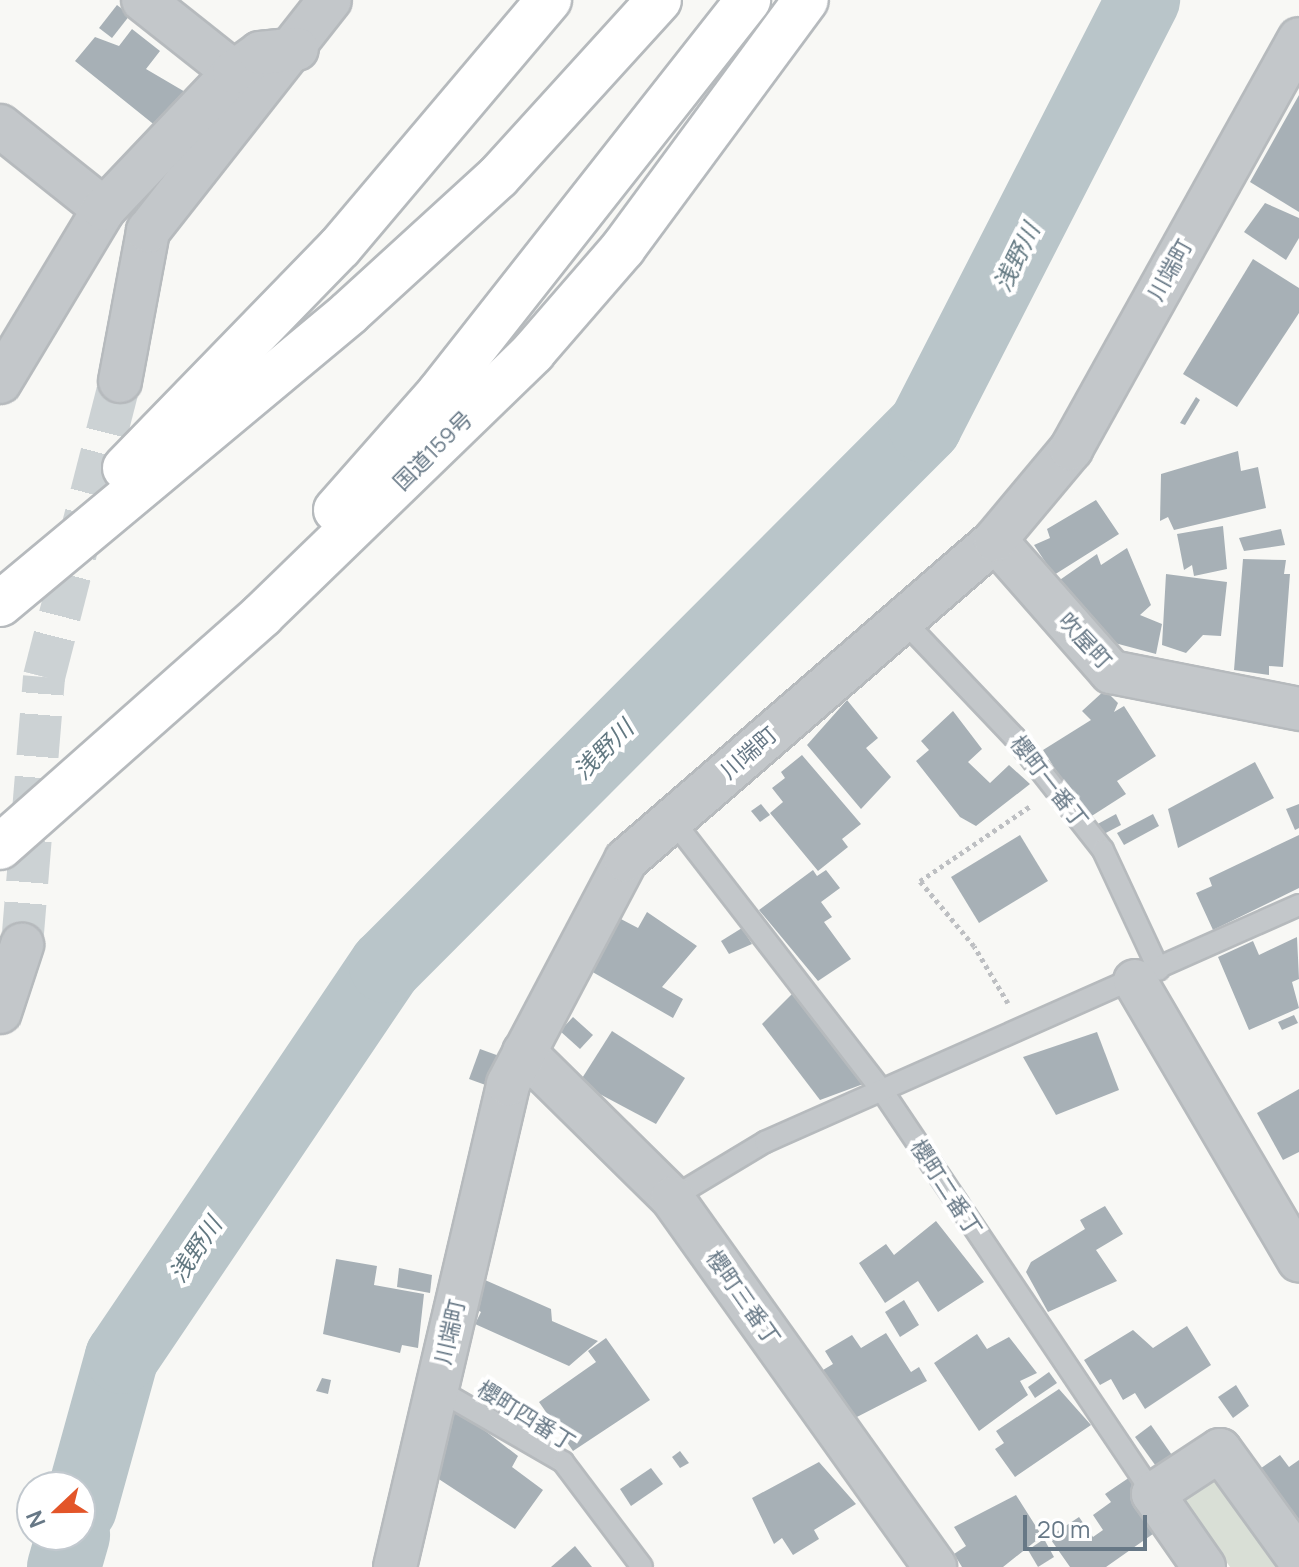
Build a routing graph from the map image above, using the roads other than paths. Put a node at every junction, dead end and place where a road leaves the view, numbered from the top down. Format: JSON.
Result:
{"nodes":[{"id":1,"x":143,"y":0,"type":"edge"},
{"id":2,"x":330,"y":0,"type":"edge"},
{"id":3,"x":549,"y":0,"type":"edge"},
{"id":4,"x":659,"y":0,"type":"edge"},
{"id":5,"x":748,"y":0,"type":"edge"},
{"id":6,"x":806,"y":0,"type":"edge"},
{"id":7,"x":1299,"y":39,"type":"edge"},
{"id":8,"x":297,"y":49,"type":"junction"},
{"id":9,"x":234,"y":72,"type":"junction"},
{"id":10,"x":0,"y":126,"type":"edge"},
{"id":11,"x":104,"y":209,"type":"junction"},
{"id":12,"x":6,"y":359,"type":"edge"},
{"id":13,"x":120,"y":381,"type":"tunnel mouth"},
{"id":14,"x":995,"y":540,"type":"junction"},
{"id":15,"x":0,"y":590,"type":"edge"},
{"id":16,"x":0,"y":604,"type":"edge"},
{"id":17,"x":903,"y":620,"type":"junction"},
{"id":18,"x":1299,"y":709,"type":"edge"},
{"id":19,"x":43,"y":809,"type":"junction"},
{"id":20,"x":672,"y":819,"type":"junction"},
{"id":21,"x":0,"y":847,"type":"edge"},
{"id":22,"x":1299,"y":905,"type":"edge"},
{"id":23,"x":22,"y":945,"type":"tunnel mouth"},
{"id":24,"x":1147,"y":975,"type":"junction"},
{"id":25,"x":0,"y":1012,"type":"edge"},
{"id":26,"x":524,"y":1052,"type":"junction"},
{"id":27,"x":883,"y":1092,"type":"junction"},
{"id":28,"x":672,"y":1198,"type":"junction"},
{"id":29,"x":1299,"y":1261,"type":"edge"},
{"id":30,"x":437,"y":1389,"type":"junction"},
{"id":31,"x":1153,"y":1494,"type":"junction"},
{"id":32,"x":1299,"y":1559,"type":"edge"},
{"id":33,"x":395,"y":1567,"type":"edge"},
{"id":34,"x":642,"y":1567,"type":"edge"},
{"id":35,"x":935,"y":1567,"type":"edge"},
{"id":36,"x":1204,"y":1567,"type":"edge"}],
"edges":[{"from":1,"to":9,"type":"street"},
{"from":2,"to":8,"type":"street"},
{"from":3,"to":15,"type":"highway"},
{"from":4,"to":16,"type":"highway"},
{"from":5,"to":19,"type":"highway"},
{"from":6,"to":19,"type":"highway","name":"国道159号"},
{"from":7,"to":14,"type":"street","name":"川端町"},
{"from":8,"to":9,"type":"street"},
{"from":8,"to":13,"type":"street"},
{"from":9,"to":11,"type":"street"},
{"from":10,"to":11,"type":"street"},
{"from":11,"to":12,"type":"street"},
{"from":14,"to":17,"type":"street","name":"川端町"},
{"from":14,"to":18,"type":"street","name":"吹屋町"},
{"from":17,"to":20,"type":"street","name":"川端町"},
{"from":17,"to":24,"type":"lane","name":"櫻町一番丁"},
{"from":19,"to":21,"type":"highway","name":"国道159号"},
{"from":20,"to":26,"type":"street","name":"川端町"},
{"from":20,"to":27,"type":"lane","name":"櫻町二番丁"},
{"from":22,"to":24,"type":"lane"},
{"from":23,"to":25,"type":"street"},
{"from":24,"to":27,"type":"lane"},
{"from":24,"to":29,"type":"street","name":"櫻町一番丁"},
{"from":26,"to":28,"type":"street","name":"櫻町三番丁"},
{"from":26,"to":30,"type":"street","name":"川端町"},
{"from":27,"to":28,"type":"lane"},
{"from":27,"to":31,"type":"lane","name":"櫻町二番丁"},
{"from":28,"to":35,"type":"street","name":"櫻町三番丁"},
{"from":30,"to":33,"type":"street","name":"川端町"},
{"from":30,"to":34,"type":"lane","name":"櫻町四番丁"},
{"from":31,"to":32,"type":"street"},
{"from":31,"to":36,"type":"street","name":"櫻町二番丁"}]}
